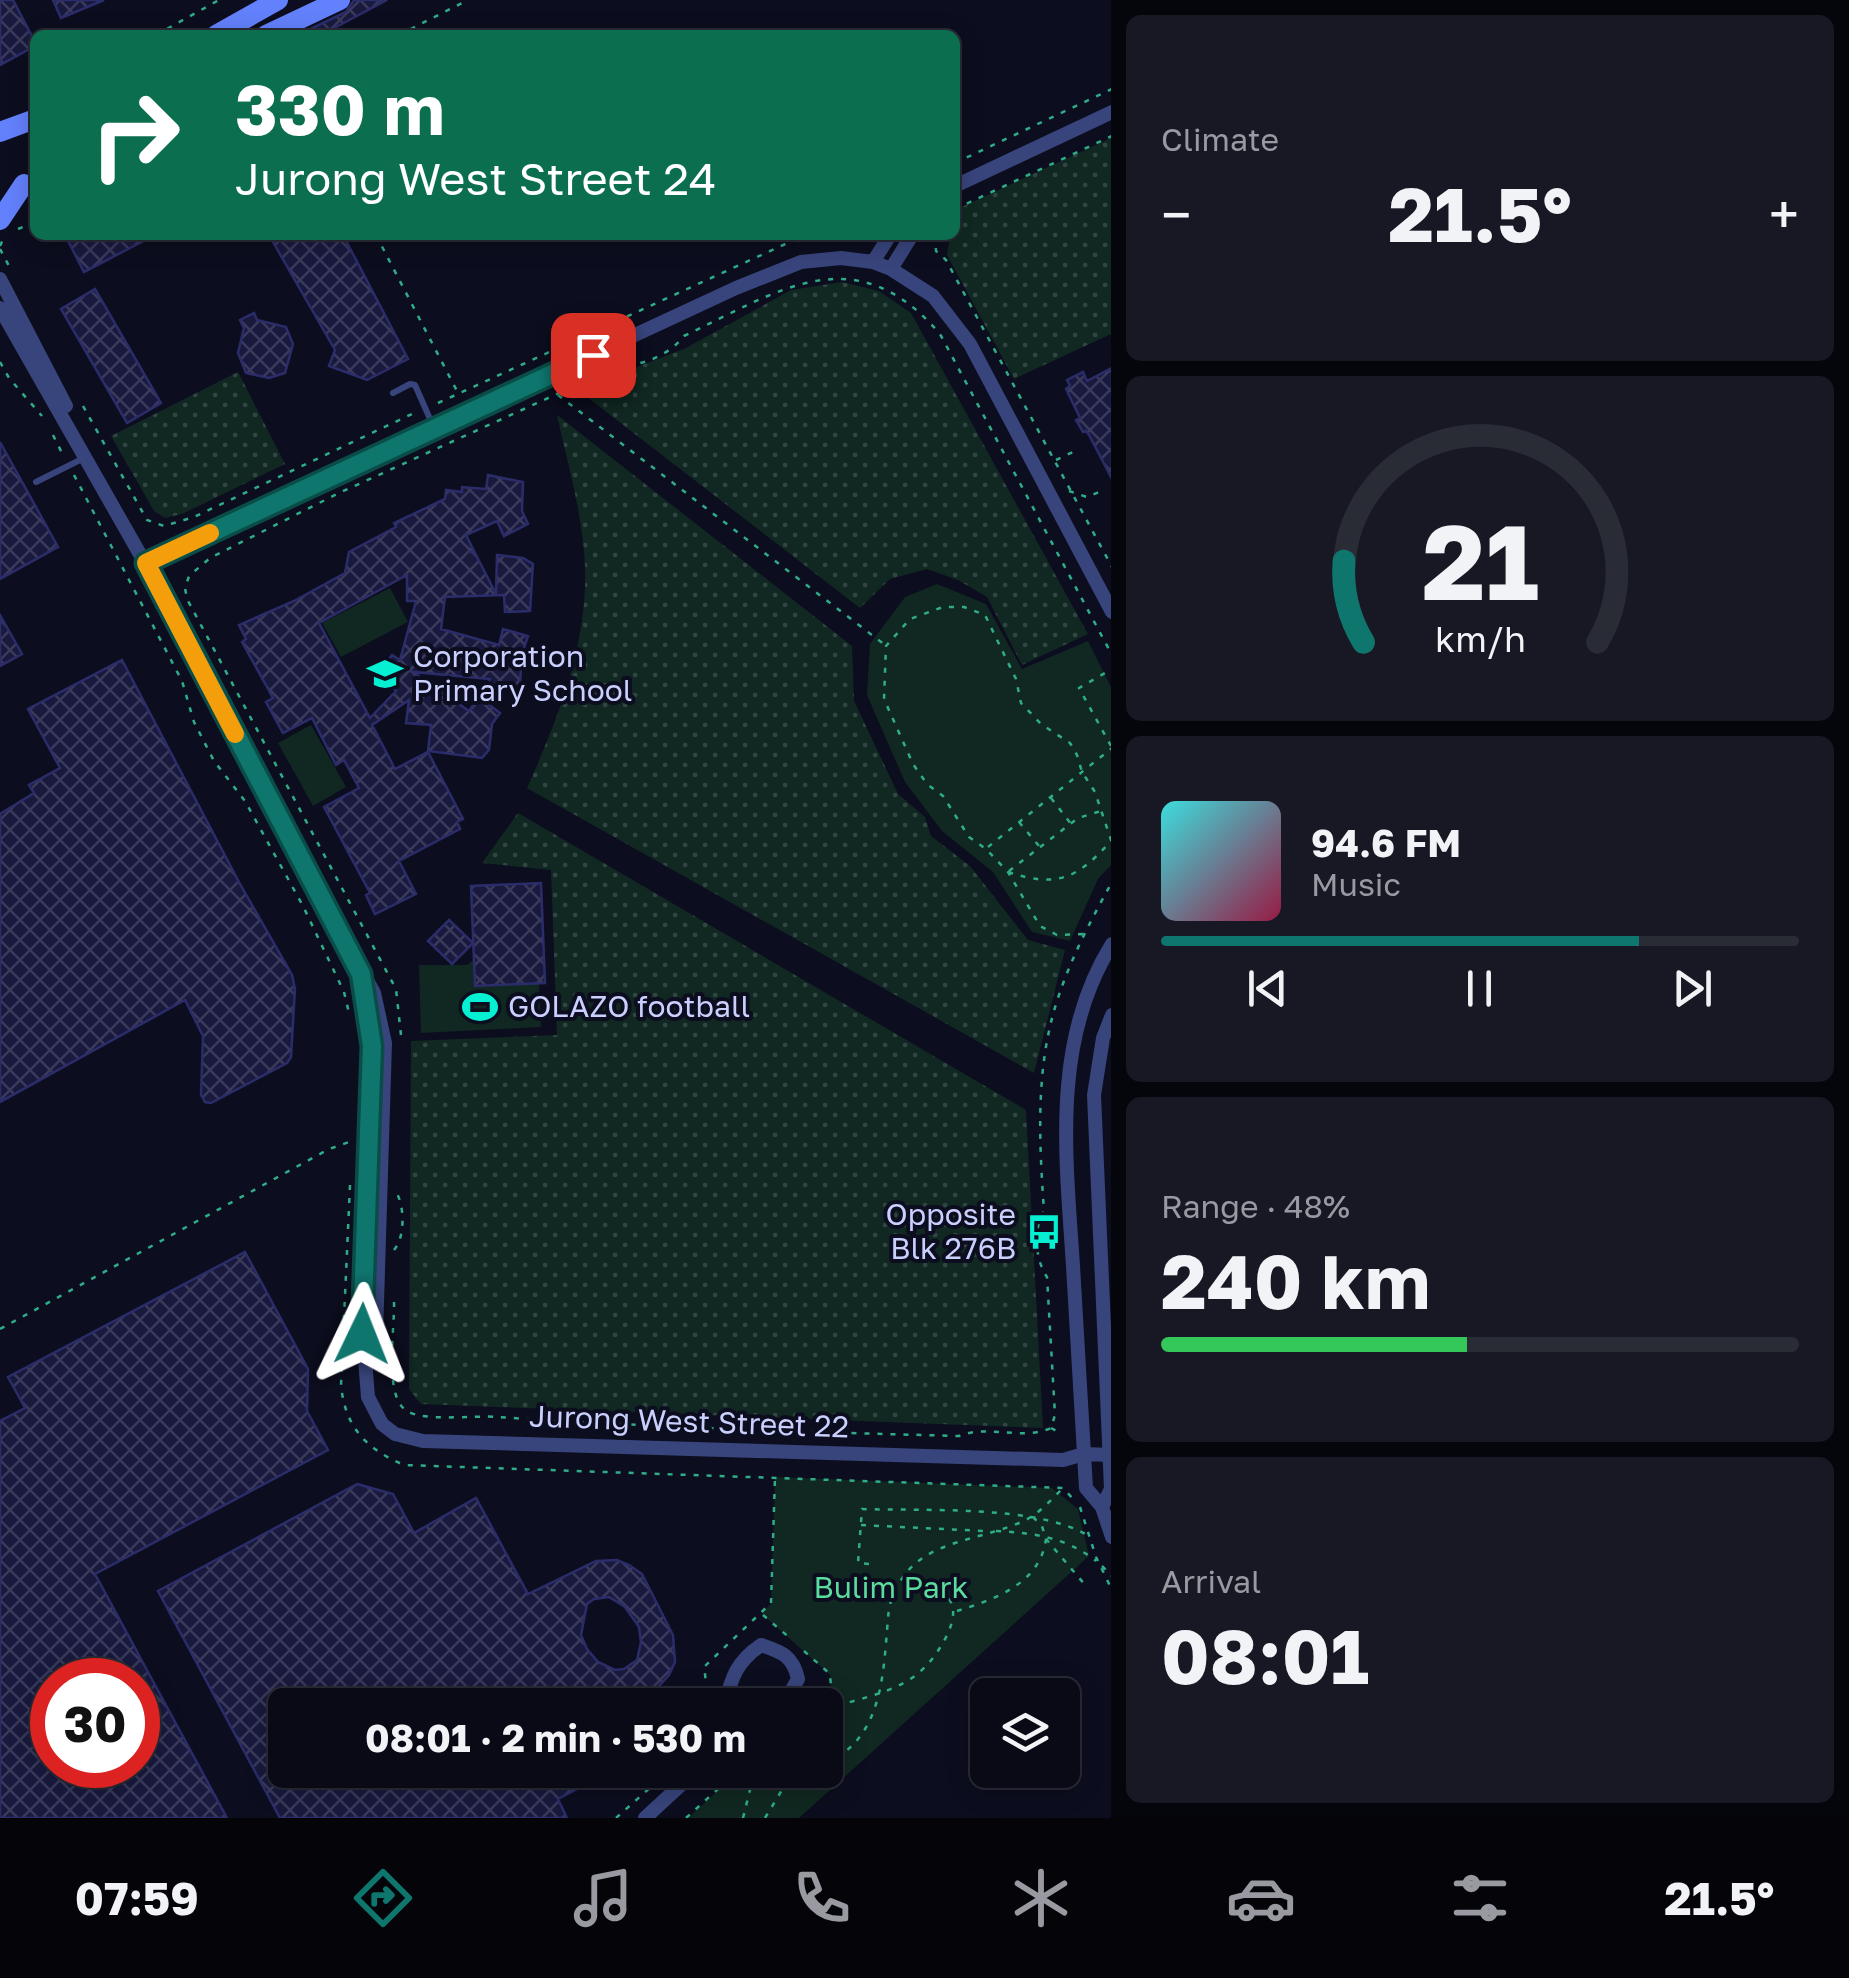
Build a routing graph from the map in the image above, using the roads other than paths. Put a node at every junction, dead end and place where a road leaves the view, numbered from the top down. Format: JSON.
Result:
{"nodes":[{"id":1,"x":278,"y":0,"type":"edge"},
{"id":2,"x":340,"y":0,"type":"edge"},
{"id":3,"x":225,"y":30,"type":"edge"},
{"id":4,"x":277,"y":30,"type":"edge"},
{"id":5,"x":1111,"y":112,"type":"edge"},
{"id":6,"x":30,"y":120,"type":"edge"},
{"id":7,"x":0,"y":132,"type":"edge"},
{"id":8,"x":29,"y":181,"type":"edge"},
{"id":9,"x":960,"y":184,"type":"edge"},
{"id":10,"x":0,"y":196,"type":"edge"},
{"id":11,"x":0,"y":220,"type":"edge"},
{"id":12,"x":887,"y":240,"type":"edge"},
{"id":13,"x":909,"y":240,"type":"edge"},
{"id":14,"x":873,"y":262,"type":"junction"},
{"id":15,"x":892,"y":269,"type":"junction"},
{"id":16,"x":0,"y":278,"type":"edge"},
{"id":17,"x":0,"y":308,"type":"edge"},
{"id":18,"x":392,"y":393,"type":"dead end"},
{"id":19,"x":70,"y":426,"type":"junction"},
{"id":20,"x":434,"y":428,"type":"junction"},
{"id":21,"x":87,"y":456,"type":"junction"},
{"id":22,"x":36,"y":482,"type":"dead end"},
{"id":23,"x":146,"y":563,"type":"junction"},
{"id":24,"x":1111,"y":610,"type":"edge"},
{"id":25,"x":1111,"y":945,"type":"edge"},
{"id":26,"x":1111,"y":1018,"type":"edge"},
{"id":27,"x":1110,"y":1386,"type":"edge"},
{"id":28,"x":1084,"y":1454,"type":"junction"},
{"id":29,"x":1110,"y":1455,"type":"edge"},
{"id":30,"x":1062,"y":1460,"type":"junction"},
{"id":31,"x":1085,"y":1471,"type":"junction"},
{"id":32,"x":1111,"y":1472,"type":"edge"},
{"id":33,"x":1102,"y":1507,"type":"junction"},
{"id":34,"x":1106,"y":1541,"type":"edge"},
{"id":35,"x":729,"y":1688,"type":"edge"},
{"id":36,"x":793,"y":1688,"type":"edge"},
{"id":37,"x":678,"y":1788,"type":"edge"},
{"id":38,"x":645,"y":1818,"type":"edge"}],
"edges":[{"from":1,"to":3,"type":"main road"},
{"from":2,"to":4,"type":"main road"},
{"from":5,"to":9,"type":"street"},
{"from":6,"to":7,"type":"main road"},
{"from":8,"to":10,"type":"main road"},
{"from":8,"to":11,"type":"main road"},
{"from":12,"to":14,"type":"street"},
{"from":13,"to":15,"type":"street"},
{"from":14,"to":15,"type":"street"},
{"from":14,"to":20,"type":"street"},
{"from":15,"to":24,"type":"street"},
{"from":16,"to":19,"type":"street"},
{"from":17,"to":19,"type":"street"},
{"from":18,"to":20,"type":"lane"},
{"from":19,"to":21,"type":"street"},
{"from":20,"to":23,"type":"street"},
{"from":21,"to":22,"type":"lane"},
{"from":21,"to":23,"type":"street"},
{"from":23,"to":30,"type":"street","name":"Jurong West Street 22"},
{"from":25,"to":28,"type":"street"},
{"from":26,"to":27,"type":"street"},
{"from":27,"to":29,"type":"street"},
{"from":28,"to":29,"type":"street","name":"Jurong West Street 22"},
{"from":28,"to":30,"type":"street","name":"Jurong West Street 22"},
{"from":28,"to":31,"type":"street"},
{"from":29,"to":32,"type":"street"},
{"from":30,"to":31,"type":"street","name":"Jurong West Street 22"},
{"from":31,"to":32,"type":"street"},
{"from":31,"to":33,"type":"street"},
{"from":32,"to":33,"type":"street"},
{"from":33,"to":34,"type":"street"},
{"from":35,"to":36,"type":"street"},
{"from":37,"to":38,"type":"street"}]}
